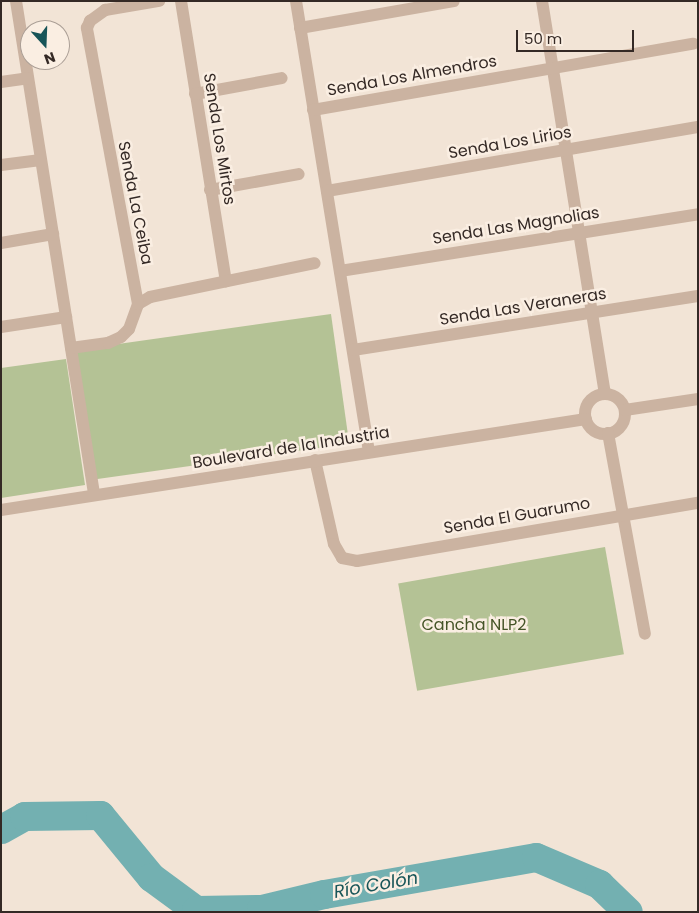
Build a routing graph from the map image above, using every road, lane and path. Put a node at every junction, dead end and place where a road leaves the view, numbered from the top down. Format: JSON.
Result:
{"nodes":[{"id":1,"x":16,"y":1,"type":"edge"},
{"id":2,"x":159,"y":1,"type":"edge"},
{"id":3,"x":181,"y":1,"type":"edge"},
{"id":4,"x":296,"y":1,"type":"edge"},
{"id":5,"x":454,"y":1,"type":"edge"},
{"id":6,"x":542,"y":1,"type":"edge"},
{"id":7,"x":300,"y":28,"type":"junction"},
{"id":8,"x":693,"y":44,"type":"dead end"},
{"id":9,"x":553,"y":68,"type":"junction"},
{"id":10,"x":28,"y":78,"type":"junction"},
{"id":11,"x":282,"y":78,"type":"dead end"},
{"id":12,"x":1,"y":82,"type":"edge"},
{"id":13,"x":195,"y":94,"type":"junction"},
{"id":14,"x":313,"y":110,"type":"junction"},
{"id":15,"x":698,"y":128,"type":"edge"},
{"id":16,"x":566,"y":150,"type":"junction"},
{"id":17,"x":42,"y":160,"type":"junction"},
{"id":18,"x":1,"y":165,"type":"edge"},
{"id":19,"x":299,"y":174,"type":"dead end"},
{"id":20,"x":210,"y":190,"type":"junction"},
{"id":21,"x":327,"y":191,"type":"junction"},
{"id":22,"x":698,"y":214,"type":"edge"},
{"id":23,"x":579,"y":233,"type":"junction"},
{"id":24,"x":53,"y":234,"type":"junction"},
{"id":25,"x":1,"y":243,"type":"edge"},
{"id":26,"x":315,"y":263,"type":"dead end"},
{"id":27,"x":340,"y":271,"type":"junction"},
{"id":28,"x":226,"y":281,"type":"junction"},
{"id":29,"x":698,"y":296,"type":"edge"},
{"id":30,"x":138,"y":304,"type":"junction"},
{"id":31,"x":592,"y":312,"type":"junction"},
{"id":32,"x":66,"y":317,"type":"junction"},
{"id":33,"x":1,"y":327,"type":"edge"},
{"id":34,"x":71,"y":348,"type":"junction"},
{"id":35,"x":353,"y":350,"type":"junction"},
{"id":36,"x":605,"y":394,"type":"junction"},
{"id":37,"x":698,"y":399,"type":"edge"},
{"id":38,"x":625,"y":410,"type":"junction"},
{"id":39,"x":586,"y":419,"type":"junction"},
{"id":40,"x":608,"y":433,"type":"junction"},
{"id":41,"x":369,"y":452,"type":"junction"},
{"id":42,"x":315,"y":460,"type":"junction"},
{"id":43,"x":94,"y":494,"type":"junction"},
{"id":44,"x":698,"y":503,"type":"edge"},
{"id":45,"x":1,"y":510,"type":"edge"},
{"id":46,"x":623,"y":514,"type":"junction"},
{"id":47,"x":645,"y":634,"type":"dead end"}],
"edges":[{"from":1,"to":10,"type":"street"},
{"from":2,"to":30,"type":"street","name":"Senda La Ceiba"},
{"from":3,"to":13,"type":"street","name":"Senda Los Mirtos"},
{"from":4,"to":7,"type":"street"},
{"from":5,"to":7,"type":"street"},
{"from":6,"to":9,"type":"street"},
{"from":7,"to":14,"type":"street"},
{"from":8,"to":9,"type":"street","name":"Senda Los Almendros"},
{"from":9,"to":14,"type":"street","name":"Senda Los Almendros"},
{"from":9,"to":16,"type":"street"},
{"from":10,"to":12,"type":"street"},
{"from":10,"to":17,"type":"street"},
{"from":11,"to":13,"type":"street"},
{"from":13,"to":20,"type":"street","name":"Senda Los Mirtos"},
{"from":14,"to":21,"type":"street"},
{"from":15,"to":16,"type":"street","name":"Senda Los Lirios"},
{"from":16,"to":21,"type":"street","name":"Senda Los Lirios"},
{"from":16,"to":23,"type":"street"},
{"from":17,"to":18,"type":"street"},
{"from":17,"to":24,"type":"street"},
{"from":19,"to":20,"type":"street"},
{"from":20,"to":28,"type":"street","name":"Senda Los Mirtos"},
{"from":21,"to":27,"type":"street"},
{"from":22,"to":23,"type":"street","name":"Senda Las Magnolias"},
{"from":23,"to":27,"type":"street","name":"Senda Las Magnolias"},
{"from":23,"to":31,"type":"street"},
{"from":24,"to":25,"type":"street"},
{"from":24,"to":32,"type":"street"},
{"from":26,"to":28,"type":"street"},
{"from":27,"to":35,"type":"street"},
{"from":28,"to":30,"type":"street"},
{"from":29,"to":31,"type":"street","name":"Senda Las Veraneras"},
{"from":30,"to":34,"type":"street"},
{"from":31,"to":35,"type":"street","name":"Senda Las Veraneras"},
{"from":31,"to":36,"type":"street"},
{"from":32,"to":33,"type":"street"},
{"from":32,"to":34,"type":"street"},
{"from":34,"to":43,"type":"street"},
{"from":35,"to":41,"type":"street"},
{"from":36,"to":38,"type":"street"},
{"from":36,"to":39,"type":"street"},
{"from":37,"to":38,"type":"street"},
{"from":38,"to":40,"type":"street"},
{"from":39,"to":40,"type":"street"},
{"from":39,"to":41,"type":"street","name":"Boulevard de la Industria"},
{"from":40,"to":46,"type":"street"},
{"from":41,"to":42,"type":"street","name":"Boulevard de la Industria"},
{"from":42,"to":43,"type":"street","name":"Boulevard de la Industria"},
{"from":42,"to":46,"type":"street","name":"Senda El Guarumo"},
{"from":43,"to":45,"type":"street","name":"Boulevard de la Industria"},
{"from":44,"to":46,"type":"street","name":"Senda El Guarumo"},
{"from":46,"to":47,"type":"street"}]}
